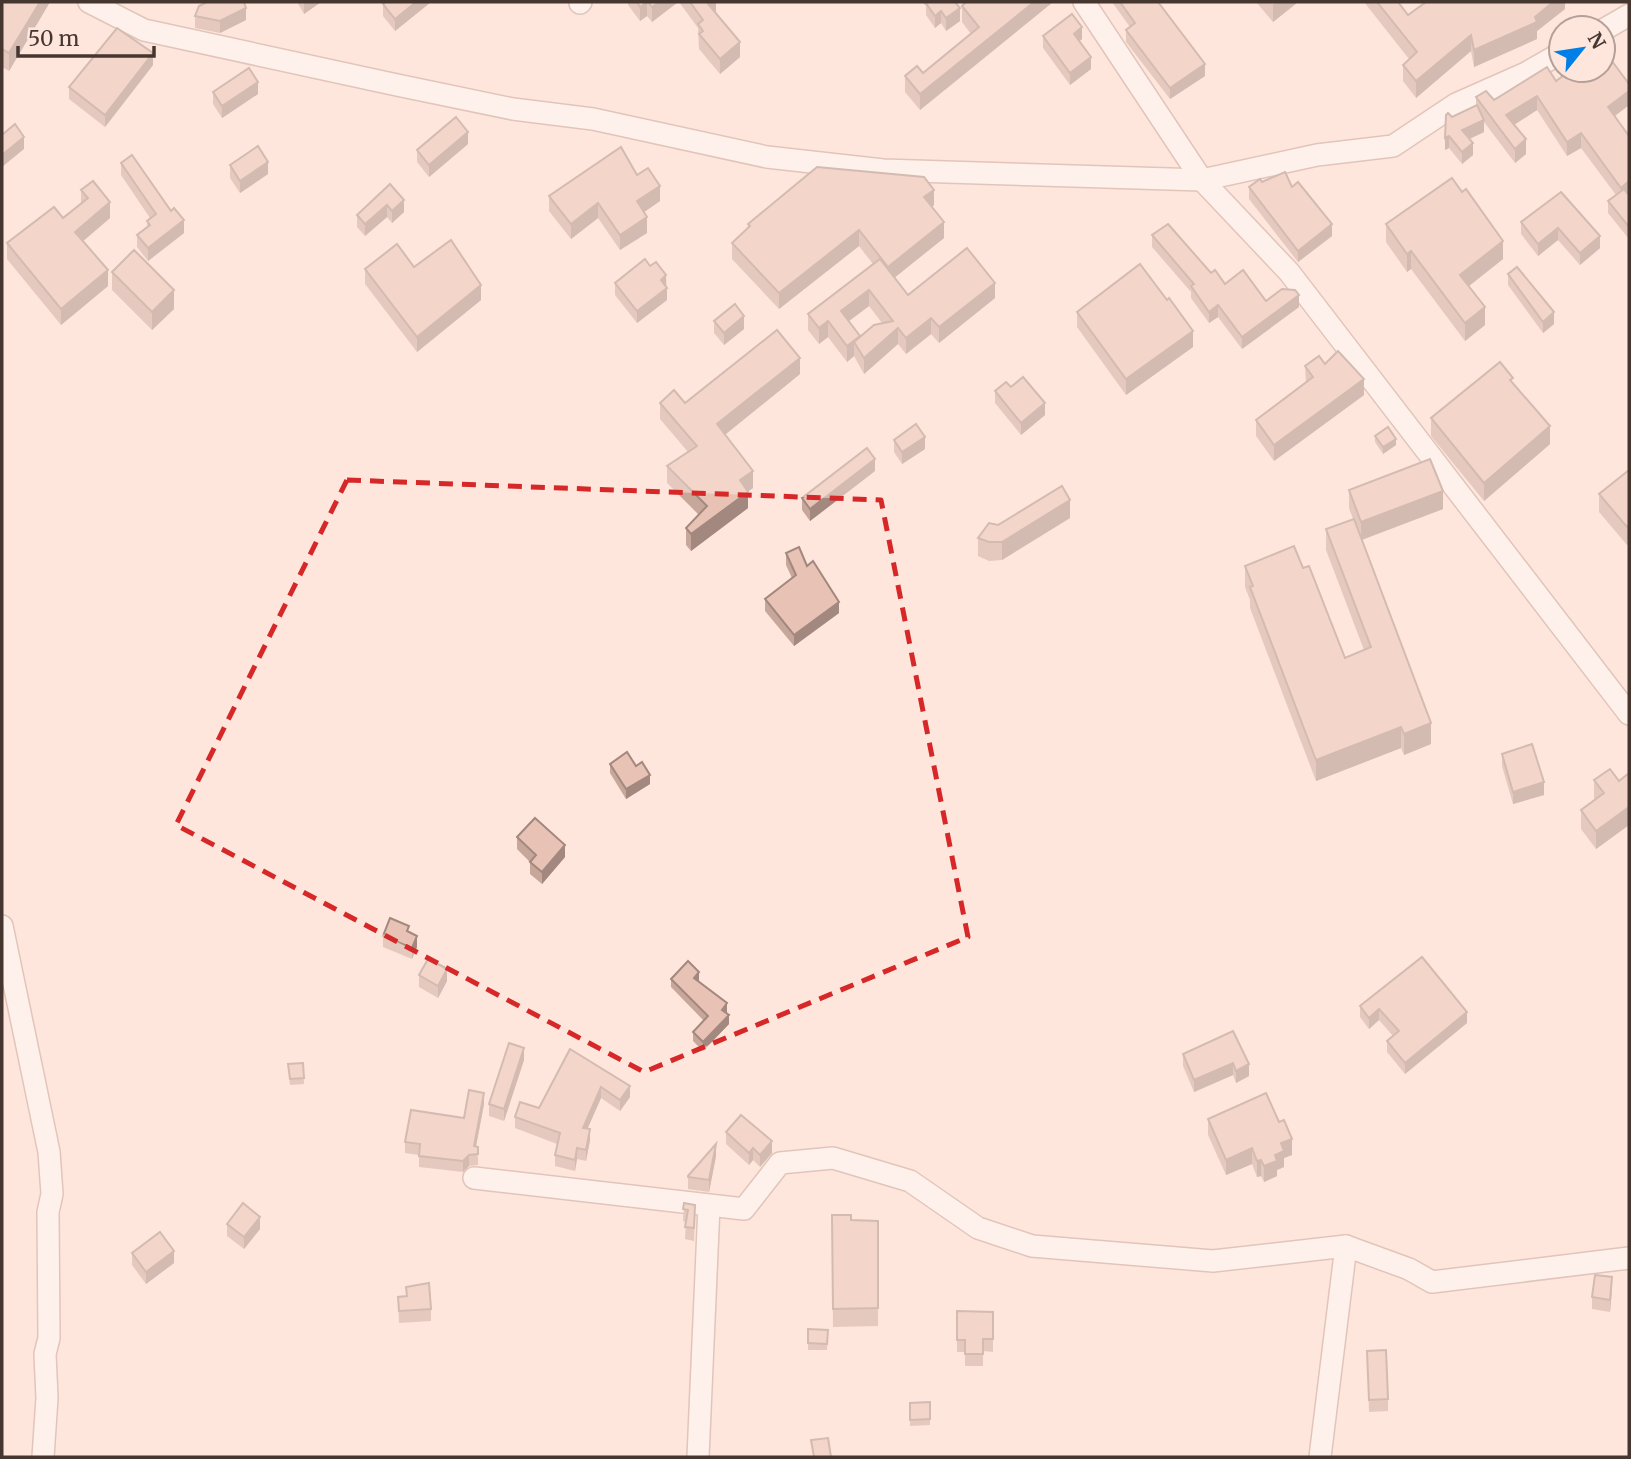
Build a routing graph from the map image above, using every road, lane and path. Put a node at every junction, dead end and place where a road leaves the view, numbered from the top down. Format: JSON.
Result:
{"nodes":[{"id":1,"x":89,"y":2,"type":"edge"},
{"id":2,"x":1084,"y":2,"type":"edge"},
{"id":3,"x":1547,"y":61,"type":"edge"},
{"id":4,"x":1202,"y":180,"type":"junction"},
{"id":5,"x":1629,"y":714,"type":"edge"},
{"id":6,"x":2,"y":926,"type":"edge"},
{"id":7,"x":474,"y":1178,"type":"dead end"},
{"id":8,"x":709,"y":1206,"type":"junction"},
{"id":9,"x":1346,"y":1246,"type":"junction"},
{"id":10,"x":1629,"y":1258,"type":"edge"},
{"id":11,"x":43,"y":1457,"type":"edge"},
{"id":12,"x":698,"y":1457,"type":"edge"},
{"id":13,"x":1320,"y":1457,"type":"edge"}],
"edges":[{"from":1,"to":4,"type":"street"},
{"from":2,"to":4,"type":"street"},
{"from":3,"to":4,"type":"street"},
{"from":4,"to":5,"type":"street"},
{"from":6,"to":11,"type":"street"},
{"from":7,"to":8,"type":"street"},
{"from":8,"to":9,"type":"street"},
{"from":8,"to":12,"type":"street"},
{"from":9,"to":10,"type":"street"},
{"from":9,"to":13,"type":"street"}]}
